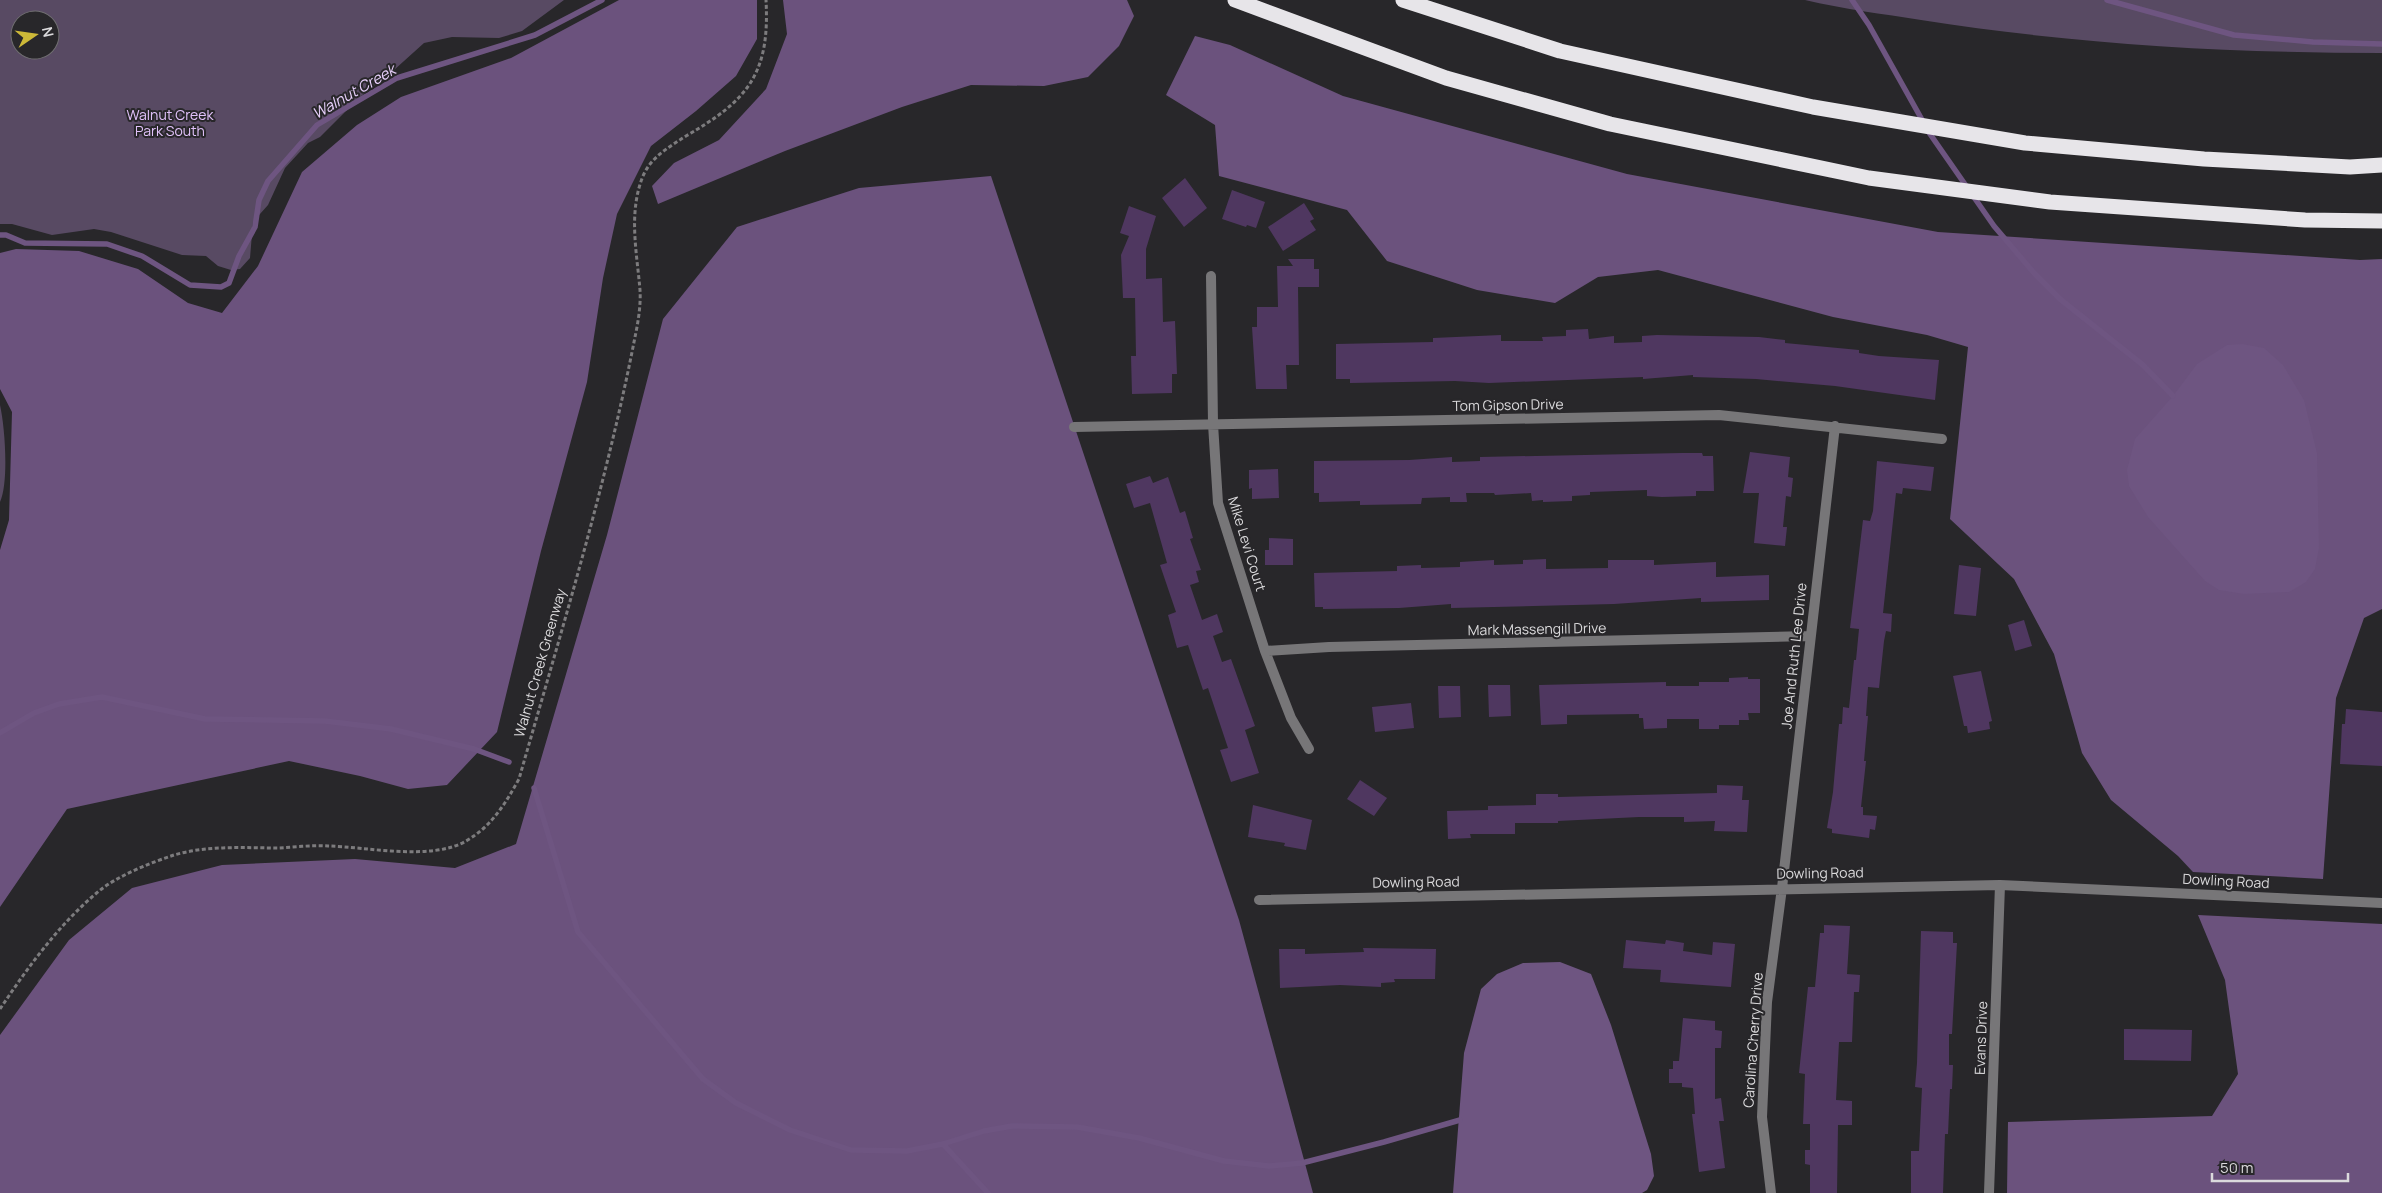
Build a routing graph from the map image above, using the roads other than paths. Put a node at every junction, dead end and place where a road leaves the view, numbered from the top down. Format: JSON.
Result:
{"nodes":[{"id":1,"x":1235,"y":0,"type":"edge"},
{"id":2,"x":1403,"y":0,"type":"edge"},
{"id":3,"x":2382,"y":165,"type":"edge"},
{"id":4,"x":2382,"y":220,"type":"edge"},
{"id":5,"x":1211,"y":276,"type":"dead end"},
{"id":6,"x":1213,"y":424,"type":"junction"},
{"id":7,"x":1834,"y":426,"type":"junction"},
{"id":8,"x":1074,"y":427,"type":"dead end"},
{"id":9,"x":1942,"y":439,"type":"dead end"},
{"id":10,"x":1810,"y":636,"type":"junction"},
{"id":11,"x":1265,"y":651,"type":"junction"},
{"id":12,"x":1308,"y":749,"type":"dead end"},
{"id":13,"x":2000,"y":885,"type":"junction"},
{"id":14,"x":1782,"y":888,"type":"junction"},
{"id":15,"x":1259,"y":900,"type":"dead end"},
{"id":16,"x":2382,"y":902,"type":"edge"},
{"id":17,"x":1770,"y":1193,"type":"edge"},
{"id":18,"x":1989,"y":1193,"type":"edge"}],
"edges":[{"from":1,"to":4,"type":"highway"},
{"from":2,"to":3,"type":"highway"},
{"from":5,"to":6,"type":"street","name":"Mike Levi Court"},
{"from":6,"to":7,"type":"street","name":"Tom Gipson Drive"},
{"from":6,"to":8,"type":"street","name":"Tom Gipson Drive"},
{"from":6,"to":11,"type":"street","name":"Mike Levi Court"},
{"from":7,"to":9,"type":"street","name":"Tom Gipson Drive"},
{"from":7,"to":10,"type":"street","name":"Joe And Ruth Lee Drive"},
{"from":10,"to":11,"type":"street","name":"Mark Massengill Drive"},
{"from":10,"to":14,"type":"street","name":"Joe And Ruth Lee Drive"},
{"from":11,"to":12,"type":"street","name":"Mike Levi Court"},
{"from":13,"to":14,"type":"street","name":"Dowling Road"},
{"from":13,"to":16,"type":"street","name":"Dowling Road"},
{"from":13,"to":18,"type":"street","name":"Evans Drive"},
{"from":14,"to":15,"type":"street","name":"Dowling Road"},
{"from":14,"to":17,"type":"street","name":"Carolina Cherry Drive"}]}
